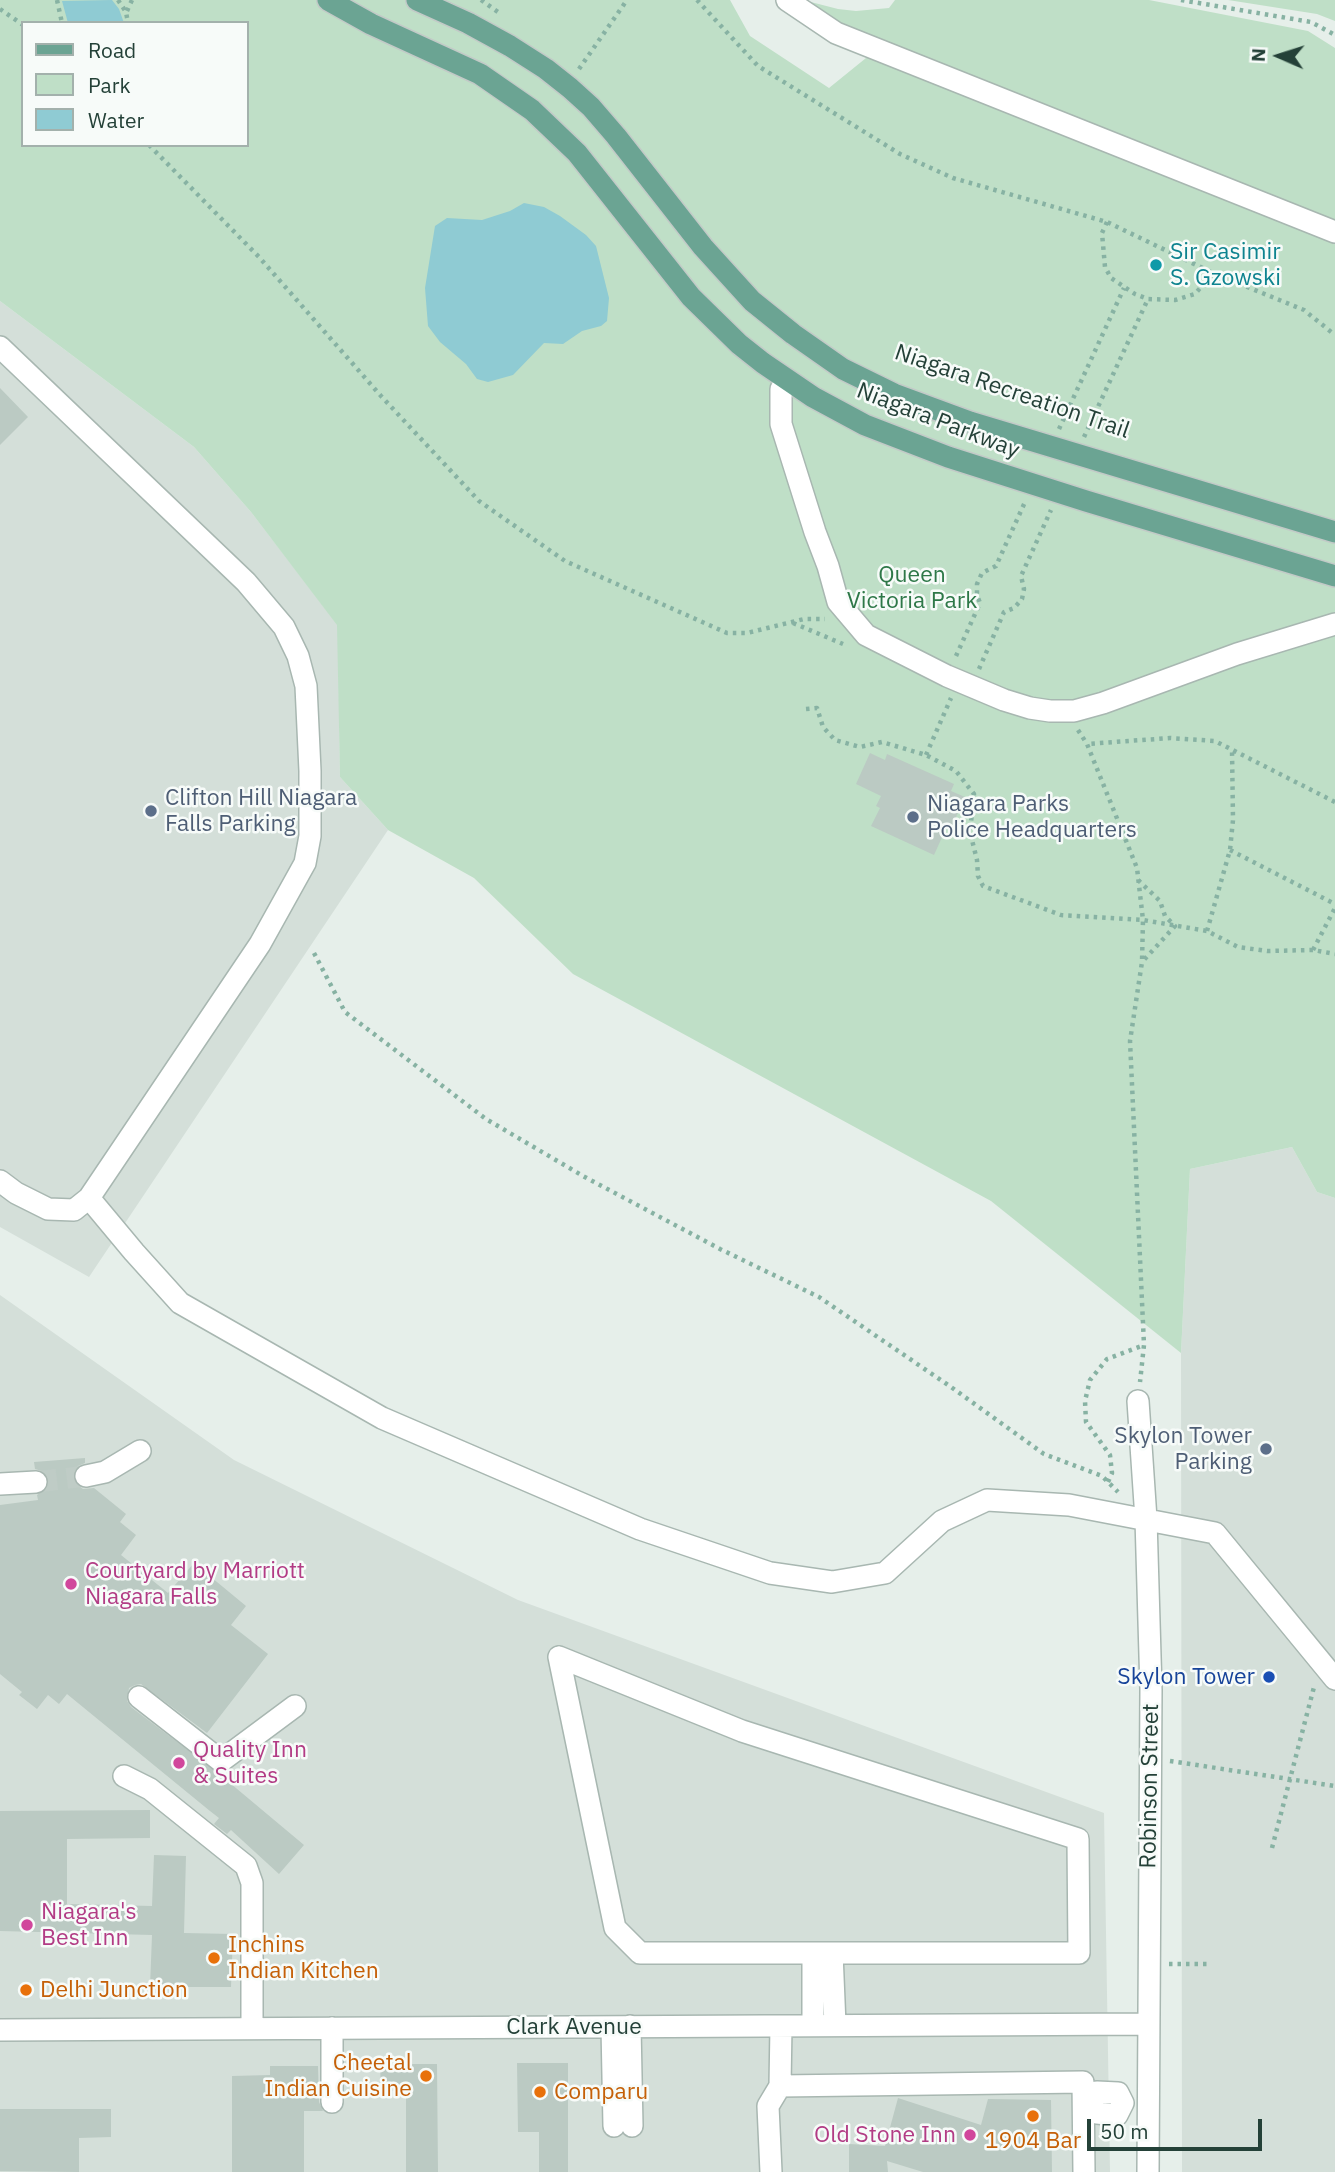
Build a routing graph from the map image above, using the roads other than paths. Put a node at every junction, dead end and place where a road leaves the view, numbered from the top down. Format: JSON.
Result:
{"nodes":[{"id":1,"x":328,"y":0,"type":"edge"},
{"id":2,"x":417,"y":0,"type":"edge"},
{"id":3,"x":787,"y":0,"type":"edge"},
{"id":4,"x":1335,"y":232,"type":"edge"},
{"id":5,"x":0,"y":347,"type":"edge"},
{"id":6,"x":787,"y":380,"type":"junction"},
{"id":7,"x":1335,"y":532,"type":"edge"},
{"id":8,"x":1335,"y":576,"type":"edge"},
{"id":9,"x":1335,"y":624,"type":"edge"},
{"id":10,"x":0,"y":1181,"type":"edge"},
{"id":11,"x":89,"y":1198,"type":"junction"},
{"id":12,"x":1138,"y":1401,"type":"road end"},
{"id":13,"x":140,"y":1451,"type":"dead end"},
{"id":14,"x":86,"y":1476,"type":"tunnel mouth"},
{"id":15,"x":36,"y":1482,"type":"tunnel mouth"},
{"id":16,"x":0,"y":1484,"type":"edge"},
{"id":17,"x":1146,"y":1519,"type":"junction"},
{"id":18,"x":1335,"y":1679,"type":"edge"},
{"id":19,"x":139,"y":1697,"type":"dead end"},
{"id":20,"x":295,"y":1706,"type":"dead end"},
{"id":21,"x":124,"y":1776,"type":"dead end"},
{"id":22,"x":822,"y":1953,"type":"junction"},
{"id":23,"x":1147,"y":2024,"type":"junction"},
{"id":24,"x":813,"y":2025,"type":"junction"},
{"id":25,"x":835,"y":2025,"type":"junction"},
{"id":26,"x":781,"y":2026,"type":"junction"},
{"id":27,"x":621,"y":2027,"type":"junction"},
{"id":28,"x":252,"y":2028,"type":"junction"},
{"id":29,"x":332,"y":2028,"type":"junction"},
{"id":30,"x":0,"y":2030,"type":"edge"},
{"id":31,"x":780,"y":2086,"type":"junction"},
{"id":32,"x":332,"y":2102,"type":"dead end"},
{"id":33,"x":1086,"y":2102,"type":"junction"},
{"id":34,"x":1147,"y":2103,"type":"junction"},
{"id":35,"x":623,"y":2126,"type":"dead end"},
{"id":36,"x":771,"y":2172,"type":"edge"},
{"id":37,"x":1084,"y":2172,"type":"edge"},
{"id":38,"x":1148,"y":2172,"type":"edge"}],
"edges":[{"from":1,"to":6,"type":"main road","name":"Niagara Parkway"},
{"from":2,"to":7,"type":"main road","name":"Niagara Parkway"},
{"from":3,"to":4,"type":"street"},
{"from":5,"to":11,"type":"street"},
{"from":6,"to":8,"type":"main road","name":"Niagara Parkway"},
{"from":6,"to":9,"type":"street"},
{"from":10,"to":11,"type":"street"},
{"from":11,"to":17,"type":"street"},
{"from":12,"to":17,"type":"street","name":"Robinson Street"},
{"from":13,"to":14,"type":"street"},
{"from":15,"to":16,"type":"street"},
{"from":17,"to":18,"type":"street"},
{"from":17,"to":23,"type":"street","name":"Robinson Street"},
{"from":19,"to":20,"type":"street"},
{"from":21,"to":28,"type":"street"},
{"from":22,"to":22,"type":"street"},
{"from":22,"to":24,"type":"street"},
{"from":22,"to":25,"type":"street"},
{"from":23,"to":25,"type":"street","name":"Clark Avenue"},
{"from":23,"to":34,"type":"street","name":"Robinson Street"},
{"from":24,"to":25,"type":"street","name":"Clark Avenue"},
{"from":24,"to":26,"type":"street","name":"Clark Avenue"},
{"from":26,"to":27,"type":"street","name":"Clark Avenue"},
{"from":26,"to":31,"type":"street"},
{"from":27,"to":29,"type":"street","name":"Clark Avenue"},
{"from":27,"to":35,"type":"street"},
{"from":28,"to":29,"type":"street","name":"Clark Avenue"},
{"from":28,"to":30,"type":"street","name":"Clark Avenue"},
{"from":29,"to":32,"type":"street"},
{"from":31,"to":33,"type":"street"},
{"from":31,"to":36,"type":"street"},
{"from":33,"to":34,"type":"street"},
{"from":33,"to":37,"type":"street"},
{"from":34,"to":38,"type":"street","name":"Robinson Street"}]}
